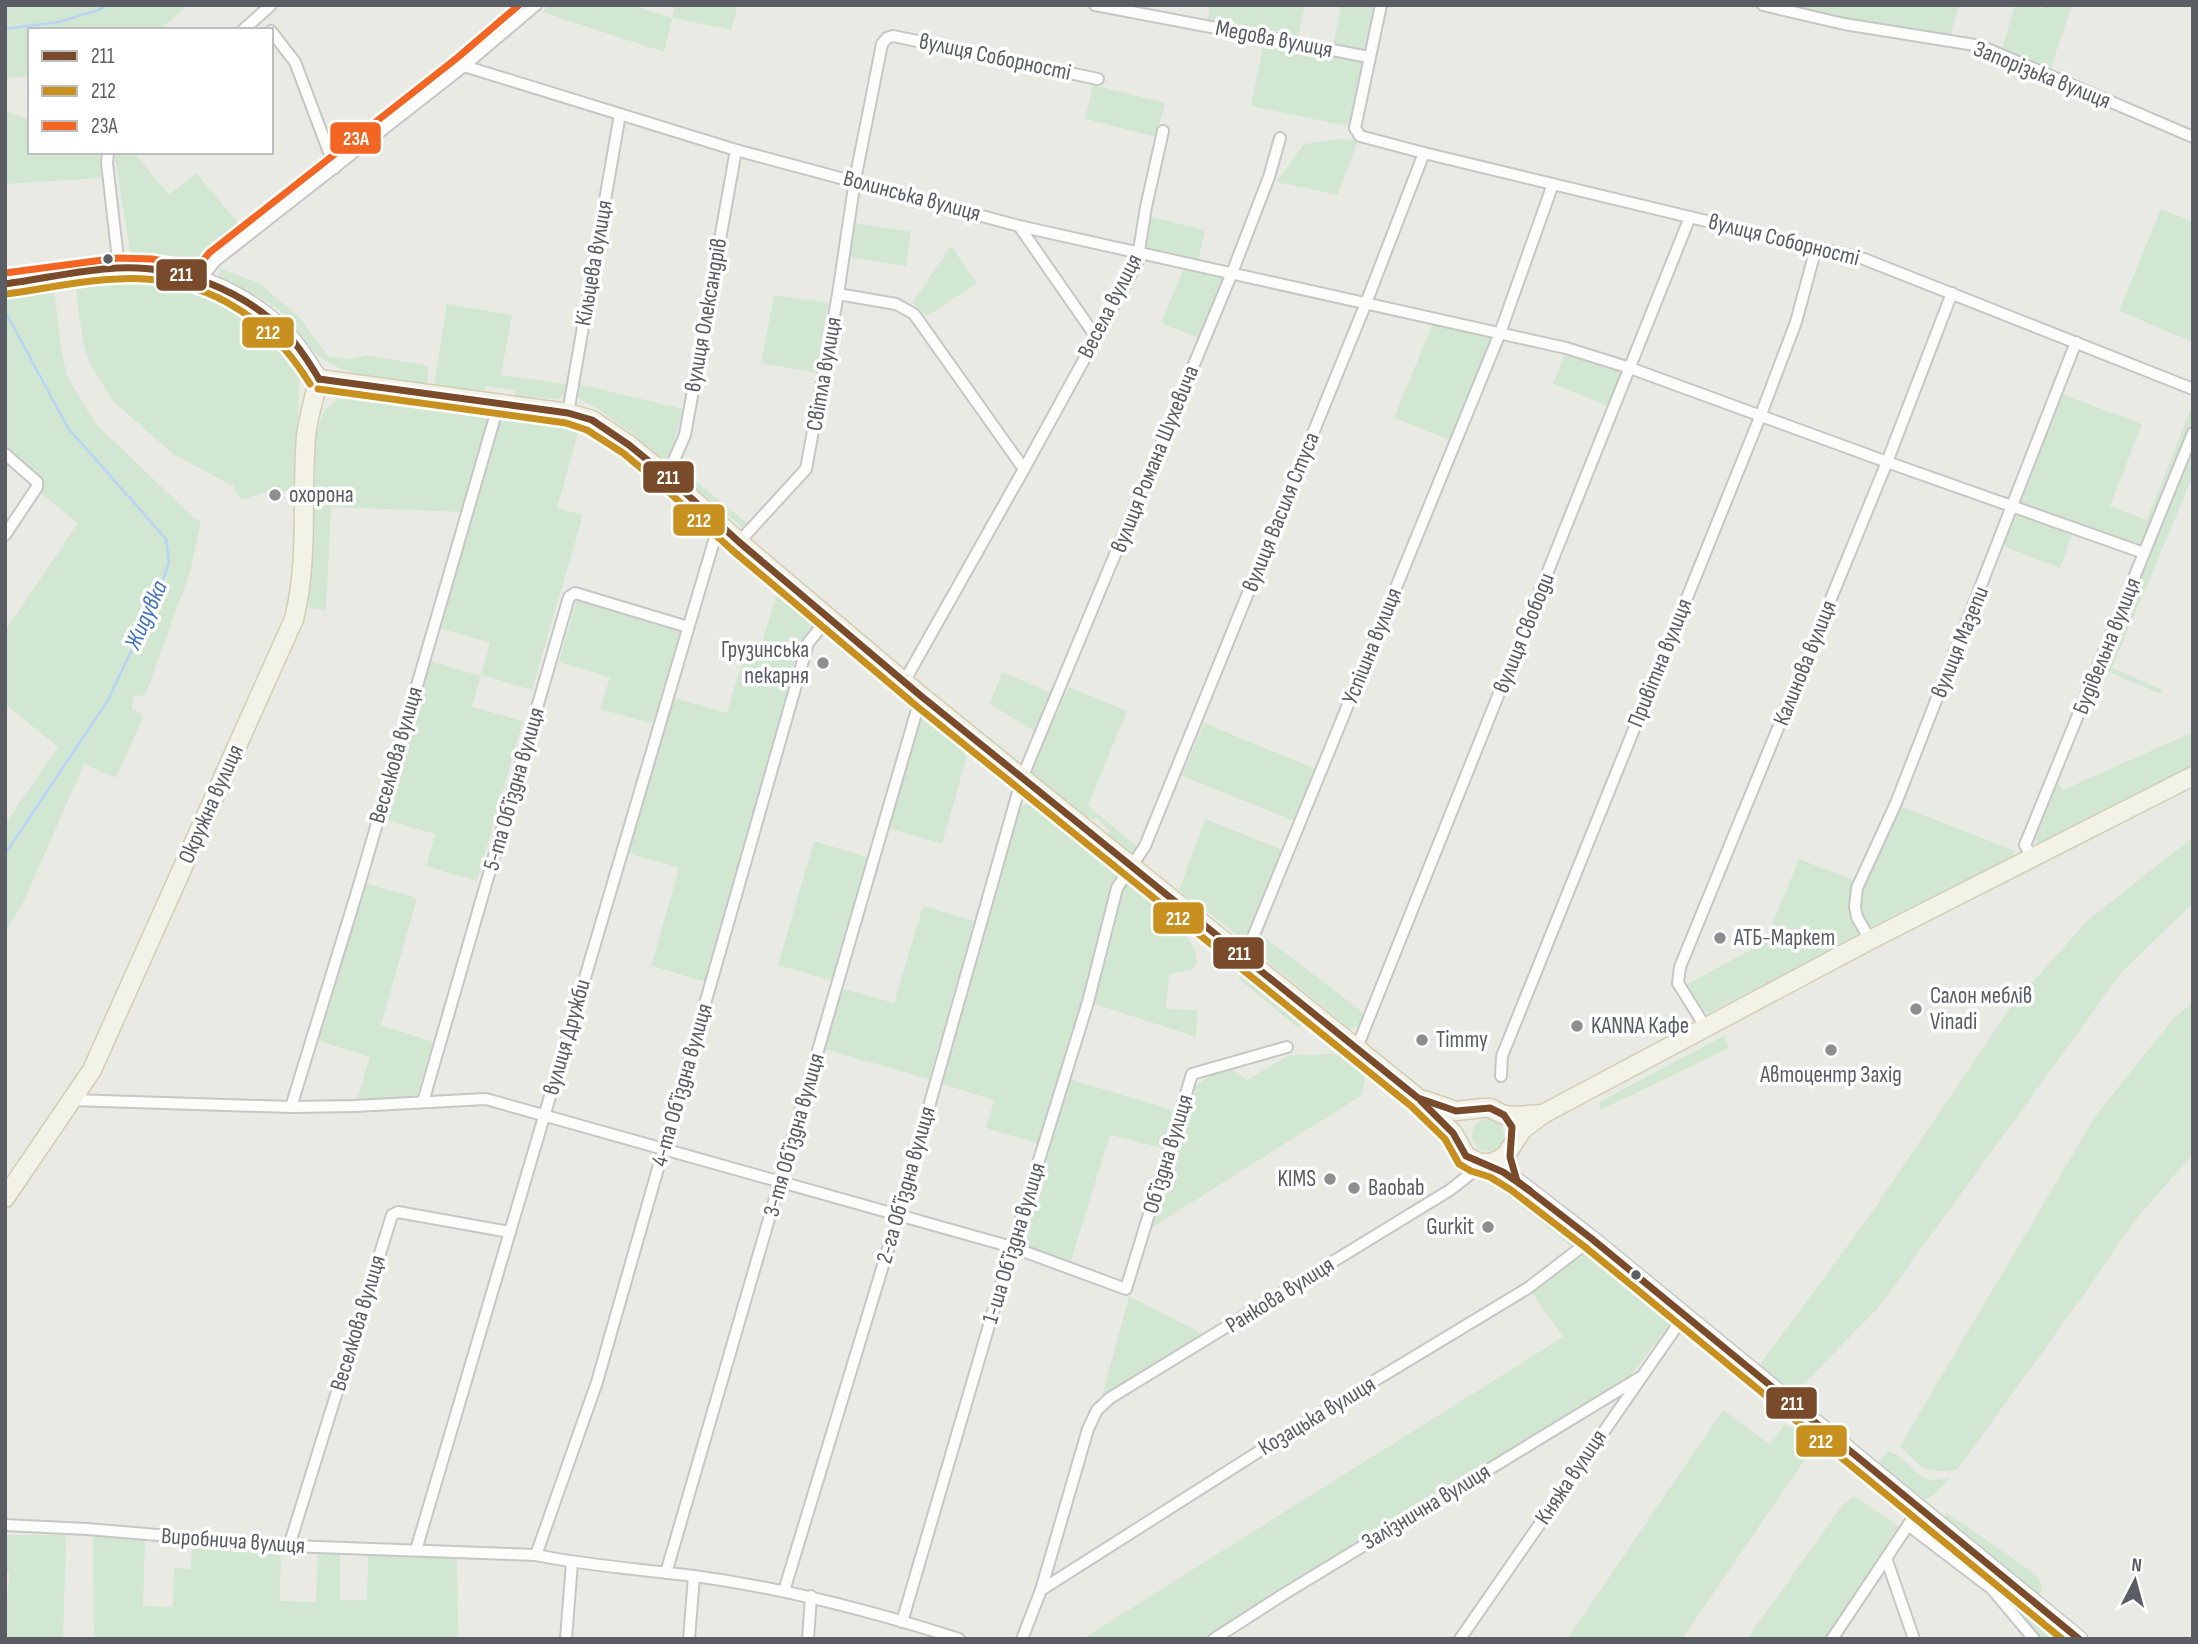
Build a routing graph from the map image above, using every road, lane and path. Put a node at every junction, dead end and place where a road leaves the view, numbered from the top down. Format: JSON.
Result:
{"nodes":[{"id":1,"x":271,"y":5,"type":"edge"},
{"id":2,"x":536,"y":5,"type":"edge"},
{"id":3,"x":1095,"y":5,"type":"edge"},
{"id":4,"x":1381,"y":5,"type":"edge"},
{"id":5,"x":1763,"y":5,"type":"edge"},
{"id":6,"x":259,"y":16,"type":"junction"},
{"id":7,"x":245,"y":28,"type":"edge"},
{"id":8,"x":269,"y":28,"type":"edge"},
{"id":9,"x":273,"y":34,"type":"edge"},
{"id":10,"x":893,"y":36,"type":"joint"},
{"id":11,"x":1369,"y":57,"type":"junction"},
{"id":12,"x":464,"y":66,"type":"junction"},
{"id":13,"x":1098,"y":79,"type":"dead end"},
{"id":14,"x":620,"y":114,"type":"junction"},
{"id":15,"x":1163,"y":131,"type":"dead end"},
{"id":16,"x":2193,"y":137,"type":"edge"},
{"id":17,"x":1280,"y":138,"type":"dead end"},
{"id":18,"x":736,"y":150,"type":"junction"},
{"id":19,"x":1424,"y":153,"type":"junction"},
{"id":20,"x":108,"y":154,"type":"edge"},
{"id":21,"x":335,"y":168,"type":"junction"},
{"id":22,"x":855,"y":180,"type":"junction"},
{"id":23,"x":1553,"y":184,"type":"junction"},
{"id":24,"x":1690,"y":217,"type":"junction"},
{"id":25,"x":1020,"y":226,"type":"junction"},
{"id":26,"x":1816,"y":248,"type":"junction"},
{"id":27,"x":1139,"y":253,"type":"junction"},
{"id":28,"x":119,"y":268,"type":"junction"},
{"id":29,"x":1231,"y":273,"type":"junction"},
{"id":30,"x":202,"y":278,"type":"junction"},
{"id":31,"x":6,"y":284,"type":"edge"},
{"id":32,"x":1952,"y":293,"type":"junction"},
{"id":33,"x":838,"y":294,"type":"junction"},
{"id":34,"x":1366,"y":303,"type":"junction"},
{"id":35,"x":1500,"y":333,"type":"junction"},
{"id":36,"x":1096,"y":337,"type":"junction"},
{"id":37,"x":2076,"y":342,"type":"junction"},
{"id":38,"x":1630,"y":368,"type":"junction"},
{"id":39,"x":319,"y":379,"type":"junction"},
{"id":40,"x":2193,"y":388,"type":"edge"},
{"id":41,"x":499,"y":403,"type":"junction"},
{"id":42,"x":568,"y":413,"type":"junction"},
{"id":43,"x":1760,"y":417,"type":"junction"},
{"id":44,"x":2193,"y":433,"type":"edge"},
{"id":45,"x":5,"y":454,"type":"edge"},
{"id":46,"x":1887,"y":462,"type":"junction"},
{"id":47,"x":1024,"y":469,"type":"junction"},
{"id":48,"x":667,"y":476,"type":"junction"},
{"id":49,"x":2013,"y":507,"type":"junction"},
{"id":50,"x":719,"y":524,"type":"junction"},
{"id":51,"x":5,"y":535,"type":"edge"},
{"id":52,"x":739,"y":542,"type":"junction"},
{"id":53,"x":2144,"y":553,"type":"junction"},
{"id":54,"x":829,"y":618,"type":"junction"},
{"id":55,"x":688,"y":627,"type":"junction"},
{"id":56,"x":904,"y":682,"type":"junction"},
{"id":57,"x":921,"y":696,"type":"junction"},
{"id":58,"x":2193,"y":776,"type":"edge"},
{"id":59,"x":1023,"y":778,"type":"junction"},
{"id":60,"x":2032,"y":858,"type":"junction"},
{"id":61,"x":1132,"y":868,"type":"junction"},
{"id":62,"x":1870,"y":940,"type":"junction"},
{"id":63,"x":1239,"y":955,"type":"junction"},
{"id":64,"x":1706,"y":1028,"type":"junction"},
{"id":65,"x":1287,"y":1047,"type":"dead end"},
{"id":66,"x":1356,"y":1049,"type":"junction"},
{"id":67,"x":1501,"y":1076,"type":"dead end"},
{"id":68,"x":1418,"y":1098,"type":"junction"},
{"id":69,"x":72,"y":1100,"type":"junction"},
{"id":70,"x":423,"y":1102,"type":"junction"},
{"id":71,"x":290,"y":1107,"type":"junction"},
{"id":72,"x":1475,"y":1110,"type":"junction"},
{"id":73,"x":1543,"y":1114,"type":"junction"},
{"id":74,"x":545,"y":1115,"type":"junction"},
{"id":75,"x":1503,"y":1115,"type":"junction"},
{"id":76,"x":1511,"y":1145,"type":"junction"},
{"id":77,"x":664,"y":1150,"type":"junction"},
{"id":78,"x":1473,"y":1156,"type":"junction"},
{"id":79,"x":781,"y":1181,"type":"junction"},
{"id":80,"x":1517,"y":1181,"type":"junction"},
{"id":81,"x":5,"y":1198,"type":"edge"},
{"id":82,"x":898,"y":1216,"type":"junction"},
{"id":83,"x":510,"y":1232,"type":"junction"},
{"id":84,"x":1592,"y":1239,"type":"junction"},
{"id":85,"x":1012,"y":1247,"type":"junction"},
{"id":86,"x":1684,"y":1316,"type":"junction"},
{"id":87,"x":1639,"y":1378,"type":"junction"},
{"id":88,"x":1919,"y":1509,"type":"junction"},
{"id":89,"x":5,"y":1525,"type":"edge"},
{"id":90,"x":1908,"y":1525,"type":"junction"},
{"id":91,"x":289,"y":1546,"type":"junction"},
{"id":92,"x":416,"y":1550,"type":"junction"},
{"id":93,"x":536,"y":1555,"type":"junction"},
{"id":94,"x":1886,"y":1558,"type":"junction"},
{"id":95,"x":572,"y":1562,"type":"junction"},
{"id":96,"x":666,"y":1573,"type":"junction"},
{"id":97,"x":694,"y":1576,"type":"junction"},
{"id":98,"x":1041,"y":1590,"type":"junction"},
{"id":99,"x":783,"y":1591,"type":"junction"},
{"id":100,"x":811,"y":1596,"type":"junction"},
{"id":101,"x":902,"y":1622,"type":"junction"},
{"id":102,"x":1468,"y":1628,"type":"junction"},
{"id":103,"x":934,"y":1635,"type":"edge"},
{"id":104,"x":566,"y":1639,"type":"edge"},
{"id":105,"x":689,"y":1639,"type":"edge"},
{"id":106,"x":808,"y":1639,"type":"edge"},
{"id":107,"x":958,"y":1639,"type":"edge"},
{"id":108,"x":1022,"y":1639,"type":"edge"},
{"id":109,"x":1214,"y":1639,"type":"edge"},
{"id":110,"x":1450,"y":1639,"type":"edge"},
{"id":111,"x":1460,"y":1639,"type":"edge"},
{"id":112,"x":1832,"y":1639,"type":"edge"},
{"id":113,"x":1914,"y":1639,"type":"edge"},
{"id":114,"x":2034,"y":1639,"type":"edge"},
{"id":115,"x":2080,"y":1639,"type":"edge"}],
"edges":[{"from":1,"to":6,"type":"street"},
{"from":2,"to":12,"type":"street"},
{"from":3,"to":11,"type":"street","name":"Медова вулиця"},
{"from":4,"to":11,"type":"street"},
{"from":5,"to":16,"type":"street","name":"Запорізька вулиця"},
{"from":6,"to":7,"type":"street"},
{"from":6,"to":8,"type":"street"},
{"from":9,"to":21,"type":"street"},
{"from":10,"to":13,"type":"street","name":"вулиця Соборності"},
{"from":10,"to":22,"type":"street","name":"Світла вулиця"},
{"from":11,"to":19,"type":"street","name":"вулиця Соборності"},
{"from":12,"to":14,"type":"street","name":"Волинська вулиця"},
{"from":12,"to":21,"type":"street"},
{"from":14,"to":18,"type":"street","name":"Волинська вулиця"},
{"from":14,"to":42,"type":"street","name":"Кільцева вулиця"},
{"from":15,"to":27,"type":"street","name":"Весела вулиця"},
{"from":17,"to":29,"type":"street","name":"вулиця Романа Шухевича"},
{"from":18,"to":22,"type":"street","name":"Волинська вулиця"},
{"from":18,"to":48,"type":"street","name":"вулиця Олександрів"},
{"from":19,"to":23,"type":"street","name":"вулиця Соборності"},
{"from":19,"to":34,"type":"street","name":"вулиця Василя Стуса"},
{"from":20,"to":28,"type":"street"},
{"from":21,"to":30,"type":"street"},
{"from":22,"to":25,"type":"street","name":"Волинська вулиця"},
{"from":22,"to":33,"type":"street","name":"Світла вулиця"},
{"from":23,"to":24,"type":"street","name":"вулиця Соборності"},
{"from":23,"to":35,"type":"street","name":"Успішна вулиця"},
{"from":24,"to":26,"type":"street","name":"вулиця Соборності"},
{"from":24,"to":38,"type":"street","name":"вулиця Свободи"},
{"from":25,"to":27,"type":"street","name":"Волинська вулиця"},
{"from":25,"to":36,"type":"street"},
{"from":26,"to":32,"type":"street","name":"вулиця Соборності"},
{"from":26,"to":43,"type":"street","name":"Привітна вулиця"},
{"from":27,"to":29,"type":"street","name":"Волинська вулиця"},
{"from":27,"to":36,"type":"street","name":"Весела вулиця"},
{"from":28,"to":30,"type":"street"},
{"from":28,"to":31,"type":"street"},
{"from":29,"to":34,"type":"street","name":"Волинська вулиця"},
{"from":29,"to":59,"type":"street","name":"вулиця Романа Шухевича"},
{"from":30,"to":39,"type":"street"},
{"from":32,"to":37,"type":"street","name":"вулиця Соборності"},
{"from":32,"to":46,"type":"street","name":"Калинова вулиця"},
{"from":33,"to":47,"type":"street"},
{"from":33,"to":52,"type":"street","name":"Світла вулиця"},
{"from":34,"to":35,"type":"street","name":"Волинська вулиця"},
{"from":34,"to":61,"type":"street","name":"вулиця Василя Стуса"},
{"from":35,"to":38,"type":"street","name":"Волинська вулиця"},
{"from":35,"to":63,"type":"street","name":"Успішна вулиця"},
{"from":36,"to":47,"type":"street","name":"Весела вулиця"},
{"from":37,"to":40,"type":"street","name":"вулиця Соборності"},
{"from":37,"to":49,"type":"street","name":"вулиця Мазепи"},
{"from":38,"to":43,"type":"street","name":"Волинська вулиця"},
{"from":38,"to":66,"type":"street","name":"вулиця Свободи"},
{"from":39,"to":41,"type":"main road"},
{"from":39,"to":69,"type":"main road","name":"Окружна вулиця"},
{"from":41,"to":42,"type":"main road"},
{"from":41,"to":71,"type":"street","name":"Веселкова вулиця"},
{"from":42,"to":48,"type":"main road"},
{"from":43,"to":46,"type":"street","name":"Волинська вулиця"},
{"from":43,"to":67,"type":"street","name":"Привітна вулиця"},
{"from":44,"to":53,"type":"street","name":"Будівельна вулиця"},
{"from":45,"to":51,"type":"street"},
{"from":46,"to":49,"type":"street","name":"Волинська вулиця"},
{"from":46,"to":64,"type":"street","name":"Калинова вулиця"},
{"from":47,"to":56,"type":"street","name":"Весела вулиця"},
{"from":48,"to":50,"type":"main road"},
{"from":49,"to":53,"type":"street","name":"Волинська вулиця"},
{"from":49,"to":62,"type":"street","name":"вулиця Мазепи"},
{"from":50,"to":52,"type":"main road"},
{"from":50,"to":55,"type":"street","name":"вулиця Дружби"},
{"from":52,"to":54,"type":"main road"},
{"from":53,"to":60,"type":"street","name":"Будівельна вулиця"},
{"from":54,"to":56,"type":"main road"},
{"from":54,"to":77,"type":"street","name":"4-та Обʼїздна вулиця"},
{"from":55,"to":70,"type":"street","name":"5-та Обʼїздна вулиця"},
{"from":55,"to":74,"type":"street","name":"вулиця Дружби"},
{"from":56,"to":57,"type":"main road"},
{"from":57,"to":59,"type":"main road"},
{"from":57,"to":79,"type":"street","name":"3-тя Обʼїздна вулиця"},
{"from":58,"to":60,"type":"main road"},
{"from":59,"to":61,"type":"main road"},
{"from":59,"to":82,"type":"street","name":"2-га Обʼїздна вулиця"},
{"from":60,"to":62,"type":"main road"},
{"from":61,"to":63,"type":"main road"},
{"from":61,"to":85,"type":"street","name":"1-ша Обʼїздна вулиця"},
{"from":62,"to":64,"type":"main road"},
{"from":63,"to":66,"type":"main road"},
{"from":64,"to":73,"type":"main road"},
{"from":65,"to":85,"type":"street","name":"Обʼїздна вулиця"},
{"from":66,"to":68,"type":"main road"},
{"from":68,"to":72,"type":"main road"},
{"from":68,"to":78,"type":"main road"},
{"from":69,"to":71,"type":"street"},
{"from":69,"to":81,"type":"main road","name":"Окружна вулиця"},
{"from":70,"to":71,"type":"street"},
{"from":70,"to":74,"type":"street"},
{"from":72,"to":75,"type":"main road"},
{"from":72,"to":78,"type":"main road"},
{"from":73,"to":75,"type":"main road"},
{"from":73,"to":76,"type":"main road"},
{"from":74,"to":77,"type":"street"},
{"from":74,"to":83,"type":"street","name":"вулиця Дружби"},
{"from":75,"to":76,"type":"main road"},
{"from":76,"to":78,"type":"main road"},
{"from":76,"to":80,"type":"street"},
{"from":77,"to":79,"type":"street"},
{"from":77,"to":93,"type":"street","name":"4-та Обʼїздна вулиця"},
{"from":78,"to":80,"type":"street"},
{"from":78,"to":98,"type":"street","name":"Ранкова вулиця"},
{"from":79,"to":82,"type":"street"},
{"from":79,"to":96,"type":"street","name":"3-тя Обʼїздна вулиця"},
{"from":80,"to":84,"type":"street"},
{"from":82,"to":85,"type":"street"},
{"from":82,"to":99,"type":"street","name":"2-га Обʼїздна вулиця"},
{"from":83,"to":91,"type":"street","name":"Веселкова вулиця"},
{"from":83,"to":92,"type":"street","name":"вулиця Дружби"},
{"from":84,"to":86,"type":"street"},
{"from":84,"to":98,"type":"street","name":"Козацька вулиця"},
{"from":85,"to":101,"type":"street","name":"1-ша Обʼїздна вулиця"},
{"from":86,"to":87,"type":"street","name":"Княжа вулиця"},
{"from":86,"to":88,"type":"street"},
{"from":87,"to":102,"type":"street","name":"Княжа вулиця"},
{"from":87,"to":109,"type":"street","name":"Залізнична вулиця"},
{"from":88,"to":90,"type":"street"},
{"from":88,"to":115,"type":"street"},
{"from":89,"to":91,"type":"street","name":"Виробнича вулиця"},
{"from":90,"to":94,"type":"street"},
{"from":90,"to":114,"type":"street"},
{"from":91,"to":92,"type":"street","name":"Виробнича вулиця"},
{"from":92,"to":93,"type":"street","name":"Виробнича вулиця"},
{"from":93,"to":95,"type":"street","name":"Виробнича вулиця"},
{"from":94,"to":112,"type":"street"},
{"from":94,"to":113,"type":"street"},
{"from":95,"to":96,"type":"street","name":"Виробнича вулиця"},
{"from":95,"to":104,"type":"street"},
{"from":96,"to":97,"type":"street","name":"Виробнича вулиця"},
{"from":97,"to":99,"type":"street","name":"Виробнича вулиця"},
{"from":97,"to":105,"type":"street"},
{"from":98,"to":108,"type":"street"},
{"from":99,"to":100,"type":"street","name":"Виробнича вулиця"},
{"from":100,"to":101,"type":"street","name":"Виробнича вулиця"},
{"from":100,"to":106,"type":"street"},
{"from":101,"to":103,"type":"street","name":"Виробнича вулиця"},
{"from":102,"to":110,"type":"street"},
{"from":102,"to":111,"type":"street","name":"Княжа вулиця"},
{"from":103,"to":107,"type":"street","name":"Виробнича вулиця"}]}
